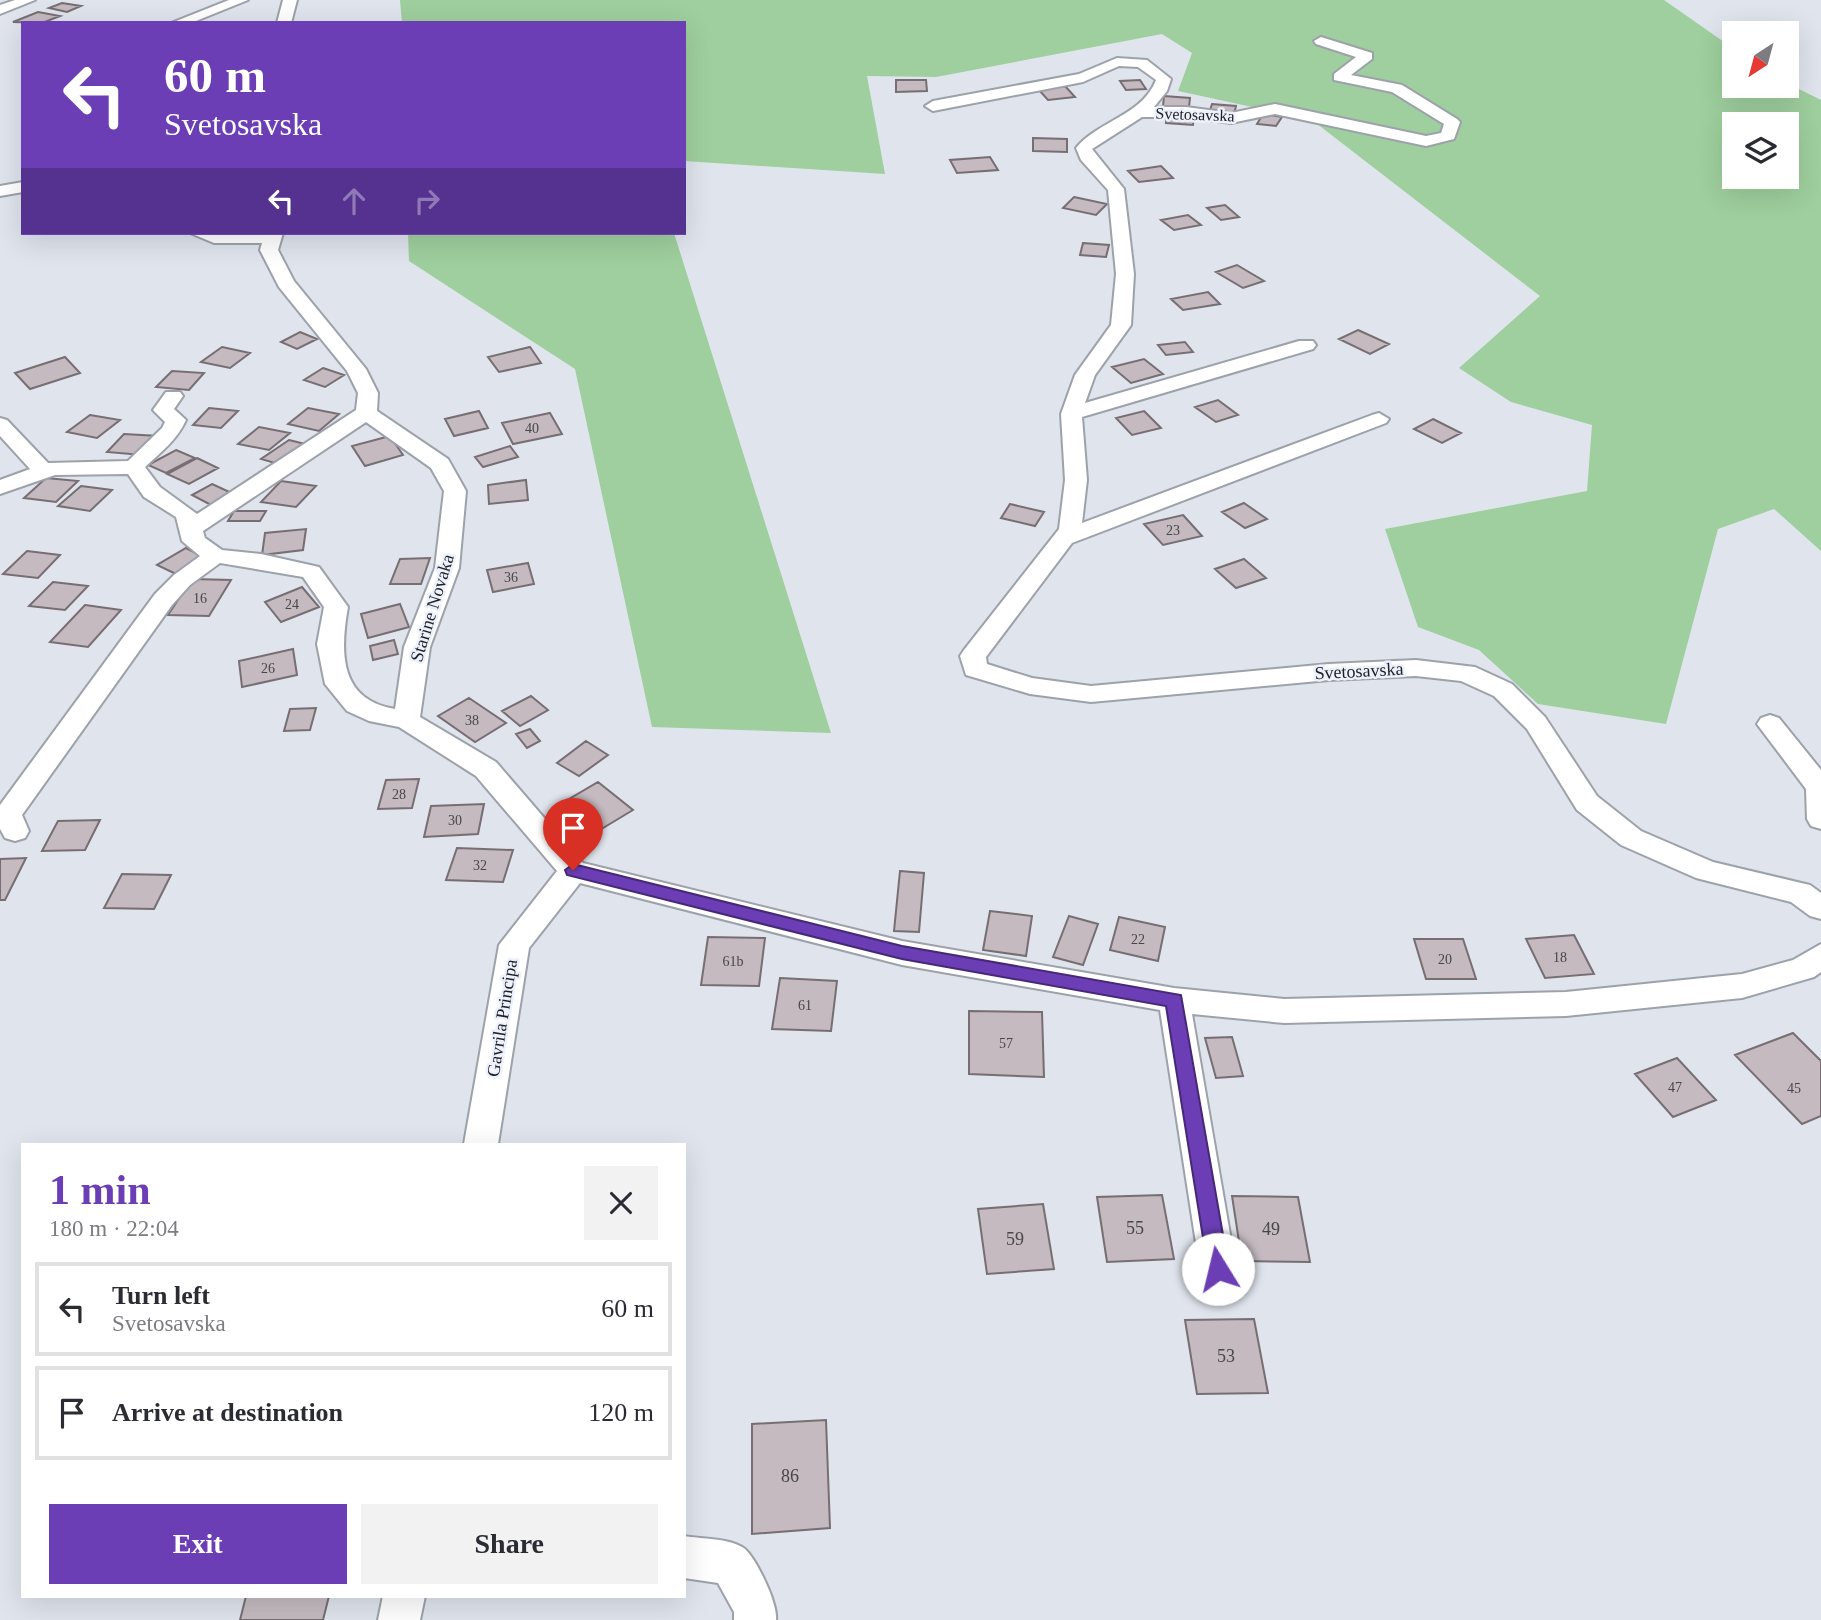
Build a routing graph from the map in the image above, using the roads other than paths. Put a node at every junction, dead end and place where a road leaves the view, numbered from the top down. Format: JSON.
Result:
{"nodes":[{"id":1,"x":28,"y":0,"type":"edge"},
{"id":2,"x":241,"y":0,"type":"edge"},
{"id":3,"x":290,"y":0,"type":"edge"},
{"id":4,"x":0,"y":10,"type":"edge"},
{"id":5,"x":183,"y":21,"type":"edge"},
{"id":6,"x":285,"y":21,"type":"edge"},
{"id":7,"x":1321,"y":41,"type":"dead end"},
{"id":8,"x":933,"y":106,"type":"dead end"},
{"id":9,"x":1136,"y":112,"type":"junction"},
{"id":10,"x":21,"y":187,"type":"edge"},
{"id":11,"x":0,"y":191,"type":"edge"},
{"id":12,"x":205,"y":235,"type":"edge"},
{"id":13,"x":272,"y":235,"type":"edge"},
{"id":14,"x":1306,"y":345,"type":"dead end"},
{"id":15,"x":173,"y":396,"type":"dead end"},
{"id":16,"x":366,"y":413,"type":"junction"},
{"id":17,"x":1071,"y":414,"type":"junction"},
{"id":18,"x":1379,"y":419,"type":"dead end"},
{"id":19,"x":0,"y":425,"type":"edge"},
{"id":20,"x":134,"y":467,"type":"junction"},
{"id":21,"x":44,"y":471,"type":"junction"},
{"id":22,"x":0,"y":487,"type":"edge"},
{"id":23,"x":192,"y":528,"type":"junction"},
{"id":24,"x":1064,"y":538,"type":"junction"},
{"id":25,"x":216,"y":556,"type":"junction"},
{"id":26,"x":406,"y":720,"type":"junction"},
{"id":27,"x":1770,"y":724,"type":"dead end"},
{"id":28,"x":1821,"y":819,"type":"edge"},
{"id":29,"x":15,"y":831,"type":"dead end"},
{"id":30,"x":573,"y":870,"type":"junction"},
{"id":31,"x":1821,"y":908,"type":"edge"},
{"id":32,"x":1821,"y":956,"type":"edge"},
{"id":33,"x":1174,"y":1000,"type":"junction"},
{"id":34,"x":481,"y":1143,"type":"edge"},
{"id":35,"x":1218,"y":1269,"type":"dead end"},
{"id":36,"x":686,"y":1557,"type":"edge"},
{"id":37,"x":404,"y":1598,"type":"edge"},
{"id":38,"x":398,"y":1620,"type":"edge"},
{"id":39,"x":755,"y":1620,"type":"edge"}],
"edges":[{"from":1,"to":4,"type":"street"},
{"from":2,"to":5,"type":"street"},
{"from":3,"to":6,"type":"street"},
{"from":7,"to":9,"type":"street","name":"Svetosavska"},
{"from":8,"to":9,"type":"street","name":"Svetosavska"},
{"from":9,"to":17,"type":"street","name":"Svetosavska"},
{"from":10,"to":11,"type":"street"},
{"from":12,"to":13,"type":"street"},
{"from":13,"to":16,"type":"street"},
{"from":14,"to":17,"type":"street"},
{"from":15,"to":20,"type":"street"},
{"from":16,"to":23,"type":"street"},
{"from":16,"to":26,"type":"street","name":"Starine Novaka"},
{"from":17,"to":24,"type":"street","name":"Svetosavska"},
{"from":18,"to":24,"type":"street"},
{"from":19,"to":21,"type":"street"},
{"from":20,"to":21,"type":"street"},
{"from":20,"to":23,"type":"street"},
{"from":21,"to":22,"type":"street"},
{"from":23,"to":25,"type":"street"},
{"from":24,"to":31,"type":"street","name":"Svetosavska"},
{"from":25,"to":26,"type":"street"},
{"from":25,"to":29,"type":"street"},
{"from":26,"to":30,"type":"street"},
{"from":27,"to":28,"type":"street"},
{"from":30,"to":33,"type":"street"},
{"from":30,"to":34,"type":"street","name":"Gavrila Principa"},
{"from":32,"to":33,"type":"street"},
{"from":33,"to":35,"type":"street"},
{"from":36,"to":39,"type":"street"},
{"from":37,"to":38,"type":"street"}]}
